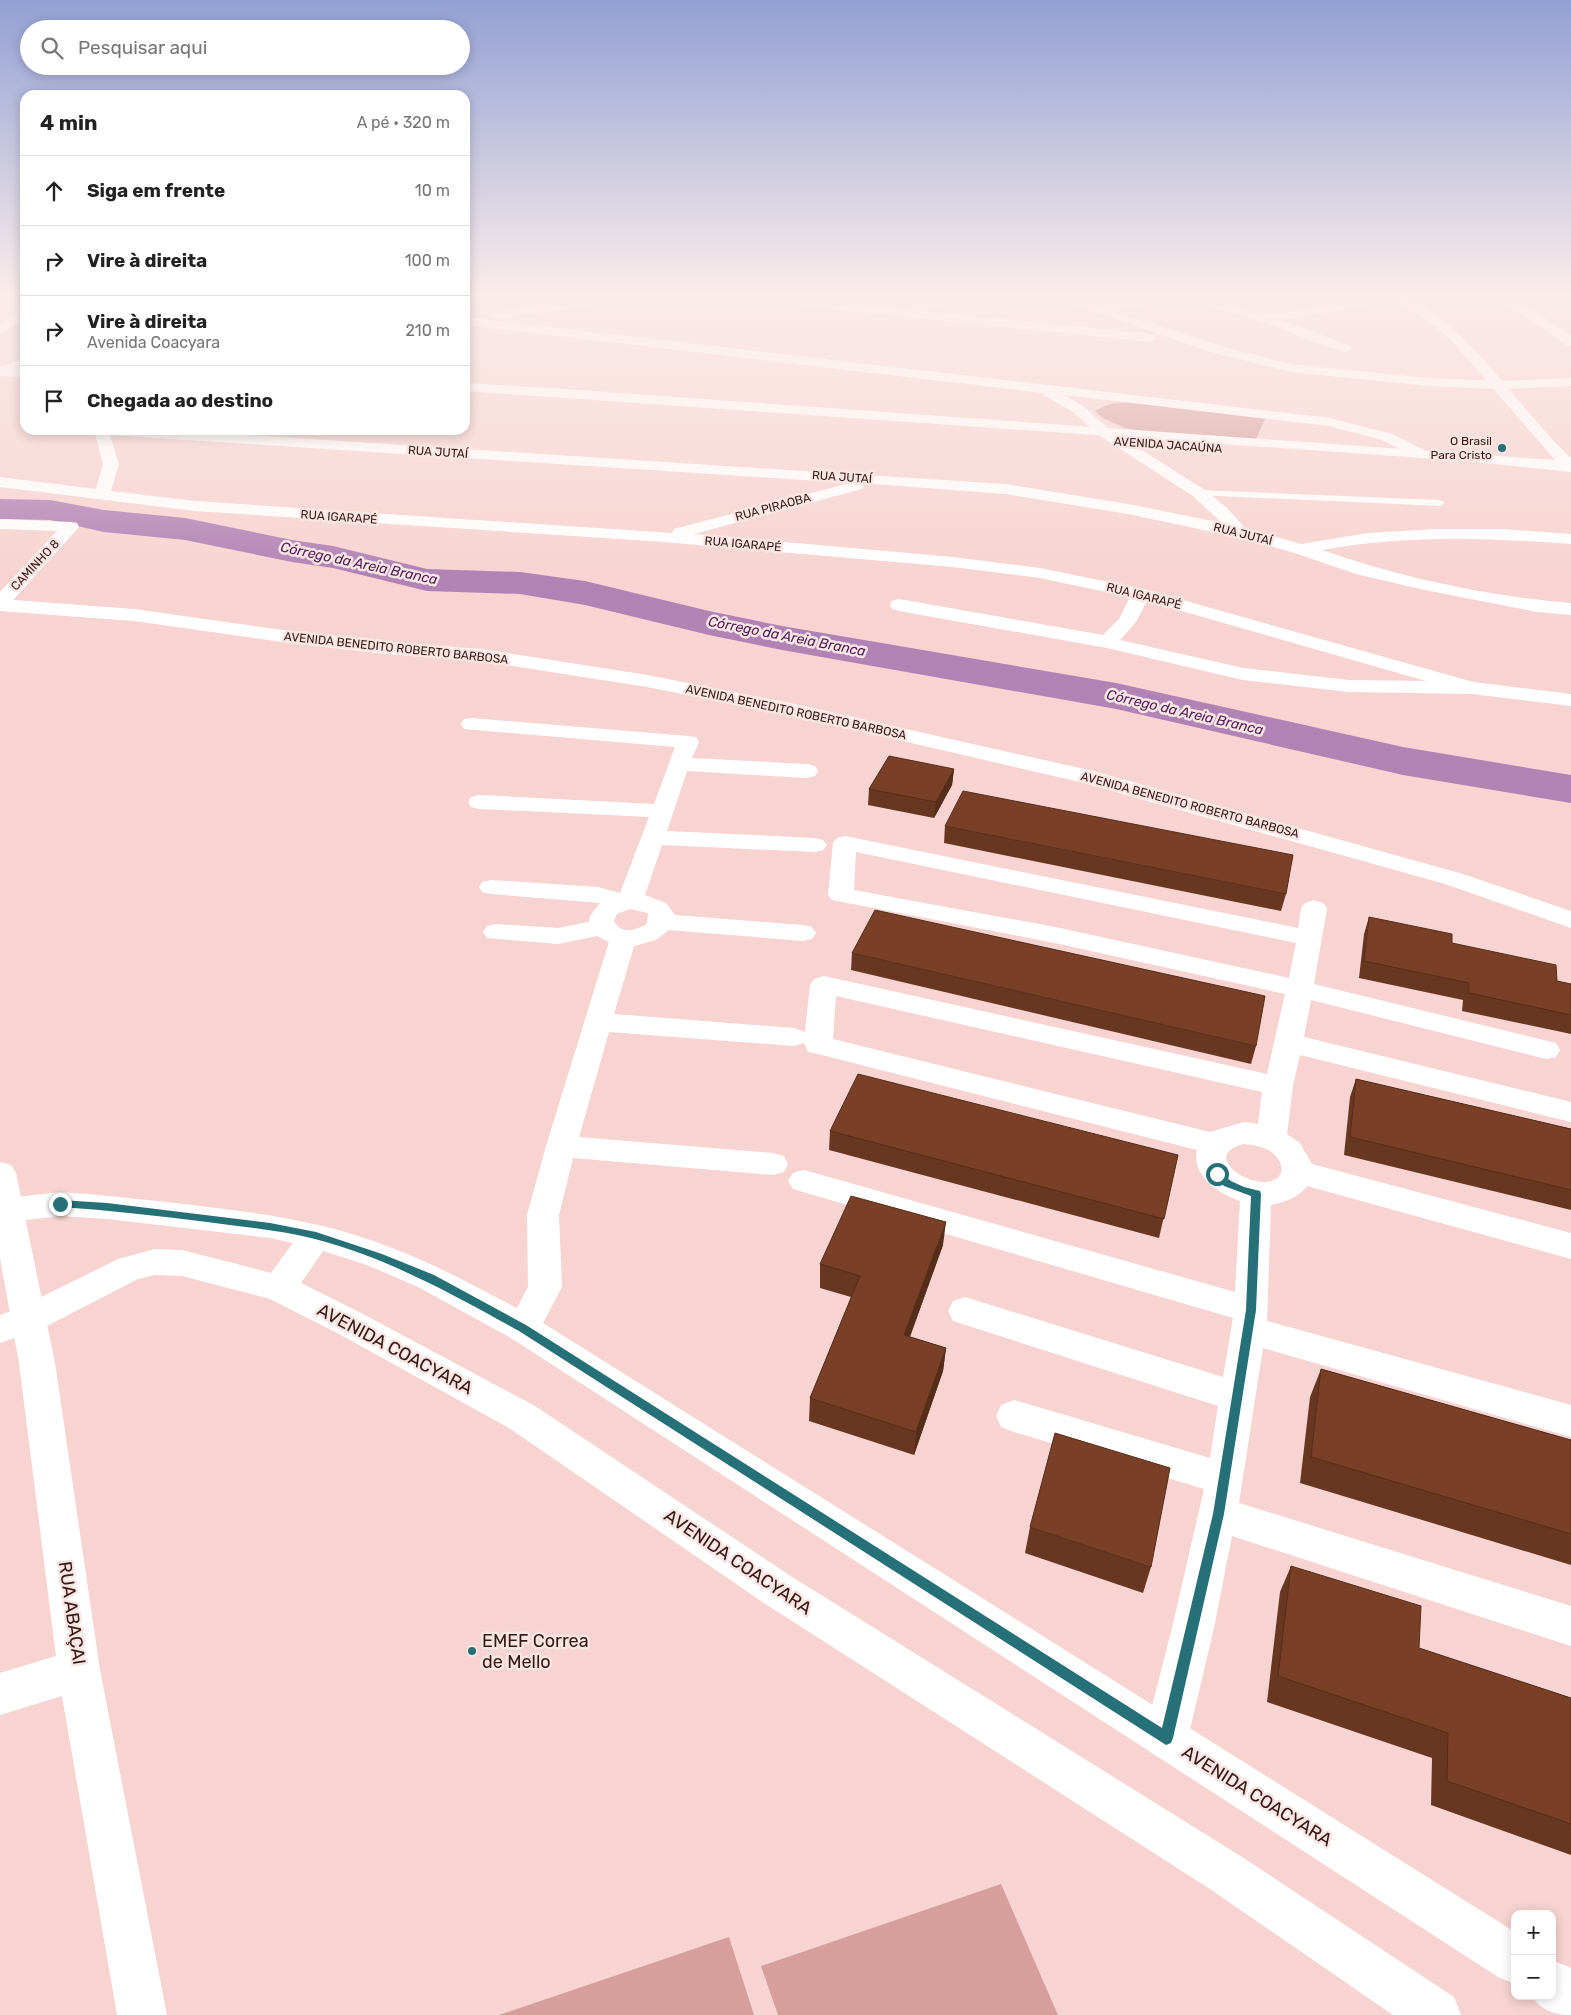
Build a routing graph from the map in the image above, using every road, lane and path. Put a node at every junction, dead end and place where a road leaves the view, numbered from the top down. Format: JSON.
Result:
{"nodes":[{"id":1,"x":1025,"y":386,"type":"edge"},
{"id":2,"x":1501,"y":386,"type":"edge"},
{"id":3,"x":470,"y":387,"type":"edge"},
{"id":4,"x":1042,"y":388,"type":"junction"},
{"id":5,"x":1089,"y":394,"type":"junction"},
{"id":6,"x":470,"y":396,"type":"edge"},
{"id":7,"x":1078,"y":408,"type":"junction"},
{"id":8,"x":1105,"y":433,"type":"junction"},
{"id":9,"x":102,"y":435,"type":"edge"},
{"id":10,"x":179,"y":435,"type":"edge"},
{"id":11,"x":1123,"y":443,"type":"junction"},
{"id":12,"x":1419,"y":453,"type":"junction"},
{"id":13,"x":1571,"y":467,"type":"edge"},
{"id":14,"x":882,"y":480,"type":"junction"},
{"id":15,"x":0,"y":482,"type":"edge"},
{"id":16,"x":1199,"y":493,"type":"junction"},
{"id":17,"x":102,"y":494,"type":"junction"},
{"id":18,"x":1440,"y":503,"type":"dead end"},
{"id":19,"x":0,"y":524,"type":"edge"},
{"id":20,"x":1238,"y":532,"type":"junction"},
{"id":21,"x":664,"y":537,"type":"junction"},
{"id":22,"x":1571,"y":539,"type":"edge"},
{"id":23,"x":1301,"y":549,"type":"junction"},
{"id":24,"x":1141,"y":594,"type":"junction"},
{"id":25,"x":0,"y":604,"type":"edge"},
{"id":26,"x":899,"y":605,"type":"dead end"},
{"id":27,"x":1571,"y":609,"type":"edge"},
{"id":28,"x":1107,"y":642,"type":"junction"},
{"id":29,"x":1472,"y":688,"type":"junction"},
{"id":30,"x":1571,"y":700,"type":"edge"},
{"id":31,"x":472,"y":724,"type":"dead end"},
{"id":32,"x":678,"y":764,"type":"junction"},
{"id":33,"x":807,"y":771,"type":"dead end"},
{"id":34,"x":479,"y":802,"type":"dead end"},
{"id":35,"x":663,"y":811,"type":"junction"},
{"id":36,"x":654,"y":838,"type":"junction"},
{"id":37,"x":815,"y":845,"type":"dead end"},
{"id":38,"x":491,"y":887,"type":"dead end"},
{"id":39,"x":625,"y":902,"type":"junction"},
{"id":40,"x":1314,"y":908,"type":"dead end"},
{"id":41,"x":1571,"y":920,"type":"edge"},
{"id":42,"x":662,"y":922,"type":"junction"},
{"id":43,"x":496,"y":932,"type":"dead end"},
{"id":44,"x":613,"y":932,"type":"junction"},
{"id":45,"x":803,"y":933,"type":"dead end"},
{"id":46,"x":1310,"y":938,"type":"junction"},
{"id":47,"x":1300,"y":989,"type":"junction"},
{"id":48,"x":597,"y":1022,"type":"junction"},
{"id":49,"x":794,"y":1037,"type":"dead end"},
{"id":50,"x":1289,"y":1043,"type":"junction"},
{"id":51,"x":1546,"y":1050,"type":"dead end"},
{"id":52,"x":1278,"y":1086,"type":"junction"},
{"id":53,"x":1571,"y":1112,"type":"edge"},
{"id":54,"x":1271,"y":1139,"type":"junction"},
{"id":55,"x":1214,"y":1144,"type":"junction"},
{"id":56,"x":560,"y":1146,"type":"junction"},
{"id":57,"x":774,"y":1164,"type":"dead end"},
{"id":58,"x":1298,"y":1172,"type":"junction"},
{"id":59,"x":804,"y":1181,"type":"dead end"},
{"id":60,"x":1256,"y":1194,"type":"junction"},
{"id":61,"x":2,"y":1198,"type":"edge"},
{"id":62,"x":316,"y":1236,"type":"junction"},
{"id":63,"x":1571,"y":1246,"type":"edge"},
{"id":64,"x":279,"y":1288,"type":"junction"},
{"id":65,"x":965,"y":1311,"type":"dead end"},
{"id":66,"x":1250,"y":1320,"type":"junction"},
{"id":67,"x":15,"y":1324,"type":"edge"},
{"id":68,"x":523,"y":1328,"type":"junction"},
{"id":69,"x":1238,"y":1397,"type":"junction"},
{"id":70,"x":1014,"y":1416,"type":"dead end"},
{"id":71,"x":1571,"y":1422,"type":"edge"},
{"id":72,"x":1222,"y":1496,"type":"junction"},
{"id":73,"x":1571,"y":1626,"type":"edge"},
{"id":74,"x":79,"y":1670,"type":"junction"},
{"id":75,"x":0,"y":1694,"type":"edge"},
{"id":76,"x":1166,"y":1738,"type":"junction"},
{"id":77,"x":1511,"y":1957,"type":"edge"},
{"id":78,"x":1556,"y":1987,"type":"edge"},
{"id":79,"x":1571,"y":1996,"type":"edge"},
{"id":80,"x":142,"y":2015,"type":"edge"},
{"id":81,"x":1436,"y":2015,"type":"edge"}],
"edges":[{"from":1,"to":4,"type":"street"},
{"from":2,"to":13,"type":"street"},
{"from":3,"to":8,"type":"street","name":"AVENIDA JACAÚNA"},
{"from":4,"to":5,"type":"street"},
{"from":4,"to":7,"type":"street"},
{"from":5,"to":7,"type":"street"},
{"from":5,"to":12,"type":"street"},
{"from":6,"to":11,"type":"street","name":"AVENIDA JACAÚNA"},
{"from":7,"to":8,"type":"street"},
{"from":8,"to":11,"type":"street"},
{"from":8,"to":12,"type":"street","name":"AVENIDA JACAÚNA"},
{"from":9,"to":17,"type":"street"},
{"from":10,"to":14,"type":"street","name":"RUA JUTAÍ"},
{"from":11,"to":13,"type":"street","name":"AVENIDA JACAÚNA"},
{"from":11,"to":16,"type":"street"},
{"from":12,"to":13,"type":"street","name":"AVENIDA JACAÚNA"},
{"from":14,"to":20,"type":"street","name":"RUA JUTAÍ"},
{"from":14,"to":21,"type":"street","name":"RUA PIRAOBA"},
{"from":15,"to":17,"type":"street","name":"RUA IGARAPÉ"},
{"from":16,"to":18,"type":"lane"},
{"from":16,"to":20,"type":"street"},
{"from":17,"to":21,"type":"street","name":"RUA IGARAPÉ"},
{"from":19,"to":25,"type":"street","name":"CAMINHO 8"},
{"from":20,"to":23,"type":"street","name":"RUA JUTAÍ"},
{"from":21,"to":24,"type":"street","name":"RUA IGARAPÉ"},
{"from":22,"to":23,"type":"street"},
{"from":23,"to":27,"type":"street","name":"RUA JUTAÍ"},
{"from":24,"to":28,"type":"street"},
{"from":24,"to":29,"type":"street","name":"RUA IGARAPÉ"},
{"from":25,"to":41,"type":"street","name":"AVENIDA BENEDITO ROBERTO BARBOSA"},
{"from":26,"to":28,"type":"street","name":"RUA IGARAPÉ"},
{"from":28,"to":29,"type":"street","name":"RUA IGARAPÉ"},
{"from":29,"to":30,"type":"street","name":"RUA IGARAPÉ"},
{"from":31,"to":32,"type":"street"},
{"from":32,"to":33,"type":"street"},
{"from":32,"to":35,"type":"street"},
{"from":34,"to":35,"type":"street"},
{"from":35,"to":36,"type":"street"},
{"from":36,"to":37,"type":"street"},
{"from":36,"to":39,"type":"street"},
{"from":38,"to":39,"type":"street"},
{"from":39,"to":42,"type":"street"},
{"from":39,"to":44,"type":"street"},
{"from":40,"to":46,"type":"street"},
{"from":42,"to":44,"type":"street"},
{"from":42,"to":45,"type":"street"},
{"from":43,"to":44,"type":"street"},
{"from":44,"to":48,"type":"street"},
{"from":46,"to":47,"type":"street"},
{"from":46,"to":47,"type":"street"},
{"from":47,"to":50,"type":"street"},
{"from":47,"to":51,"type":"street"},
{"from":48,"to":49,"type":"street"},
{"from":48,"to":56,"type":"street"},
{"from":50,"to":52,"type":"street"},
{"from":50,"to":53,"type":"street"},
{"from":52,"to":54,"type":"street"},
{"from":52,"to":55,"type":"street"},
{"from":54,"to":55,"type":"street"},
{"from":54,"to":58,"type":"street"},
{"from":55,"to":60,"type":"street"},
{"from":56,"to":57,"type":"street"},
{"from":56,"to":68,"type":"street"},
{"from":58,"to":60,"type":"street"},
{"from":58,"to":63,"type":"street"},
{"from":59,"to":66,"type":"street"},
{"from":60,"to":66,"type":"street"},
{"from":61,"to":62,"type":"street","name":"AVENIDA COACYARA"},
{"from":61,"to":67,"type":"street","name":"RUA ABAÇAI"},
{"from":62,"to":64,"type":"street"},
{"from":62,"to":68,"type":"street","name":"AVENIDA COACYARA"},
{"from":64,"to":67,"type":"street","name":"AVENIDA COACYARA"},
{"from":64,"to":81,"type":"street","name":"AVENIDA COACYARA"},
{"from":65,"to":69,"type":"street"},
{"from":66,"to":69,"type":"street"},
{"from":66,"to":71,"type":"street"},
{"from":67,"to":74,"type":"street","name":"RUA ABAÇAI"},
{"from":68,"to":76,"type":"street","name":"AVENIDA COACYARA"},
{"from":69,"to":72,"type":"street"},
{"from":70,"to":72,"type":"street"},
{"from":72,"to":73,"type":"street"},
{"from":72,"to":76,"type":"street"},
{"from":74,"to":75,"type":"street"},
{"from":74,"to":80,"type":"street","name":"RUA ABAÇAI"},
{"from":76,"to":77,"type":"street","name":"AVENIDA COACYARA"},
{"from":78,"to":79,"type":"street"}]}
